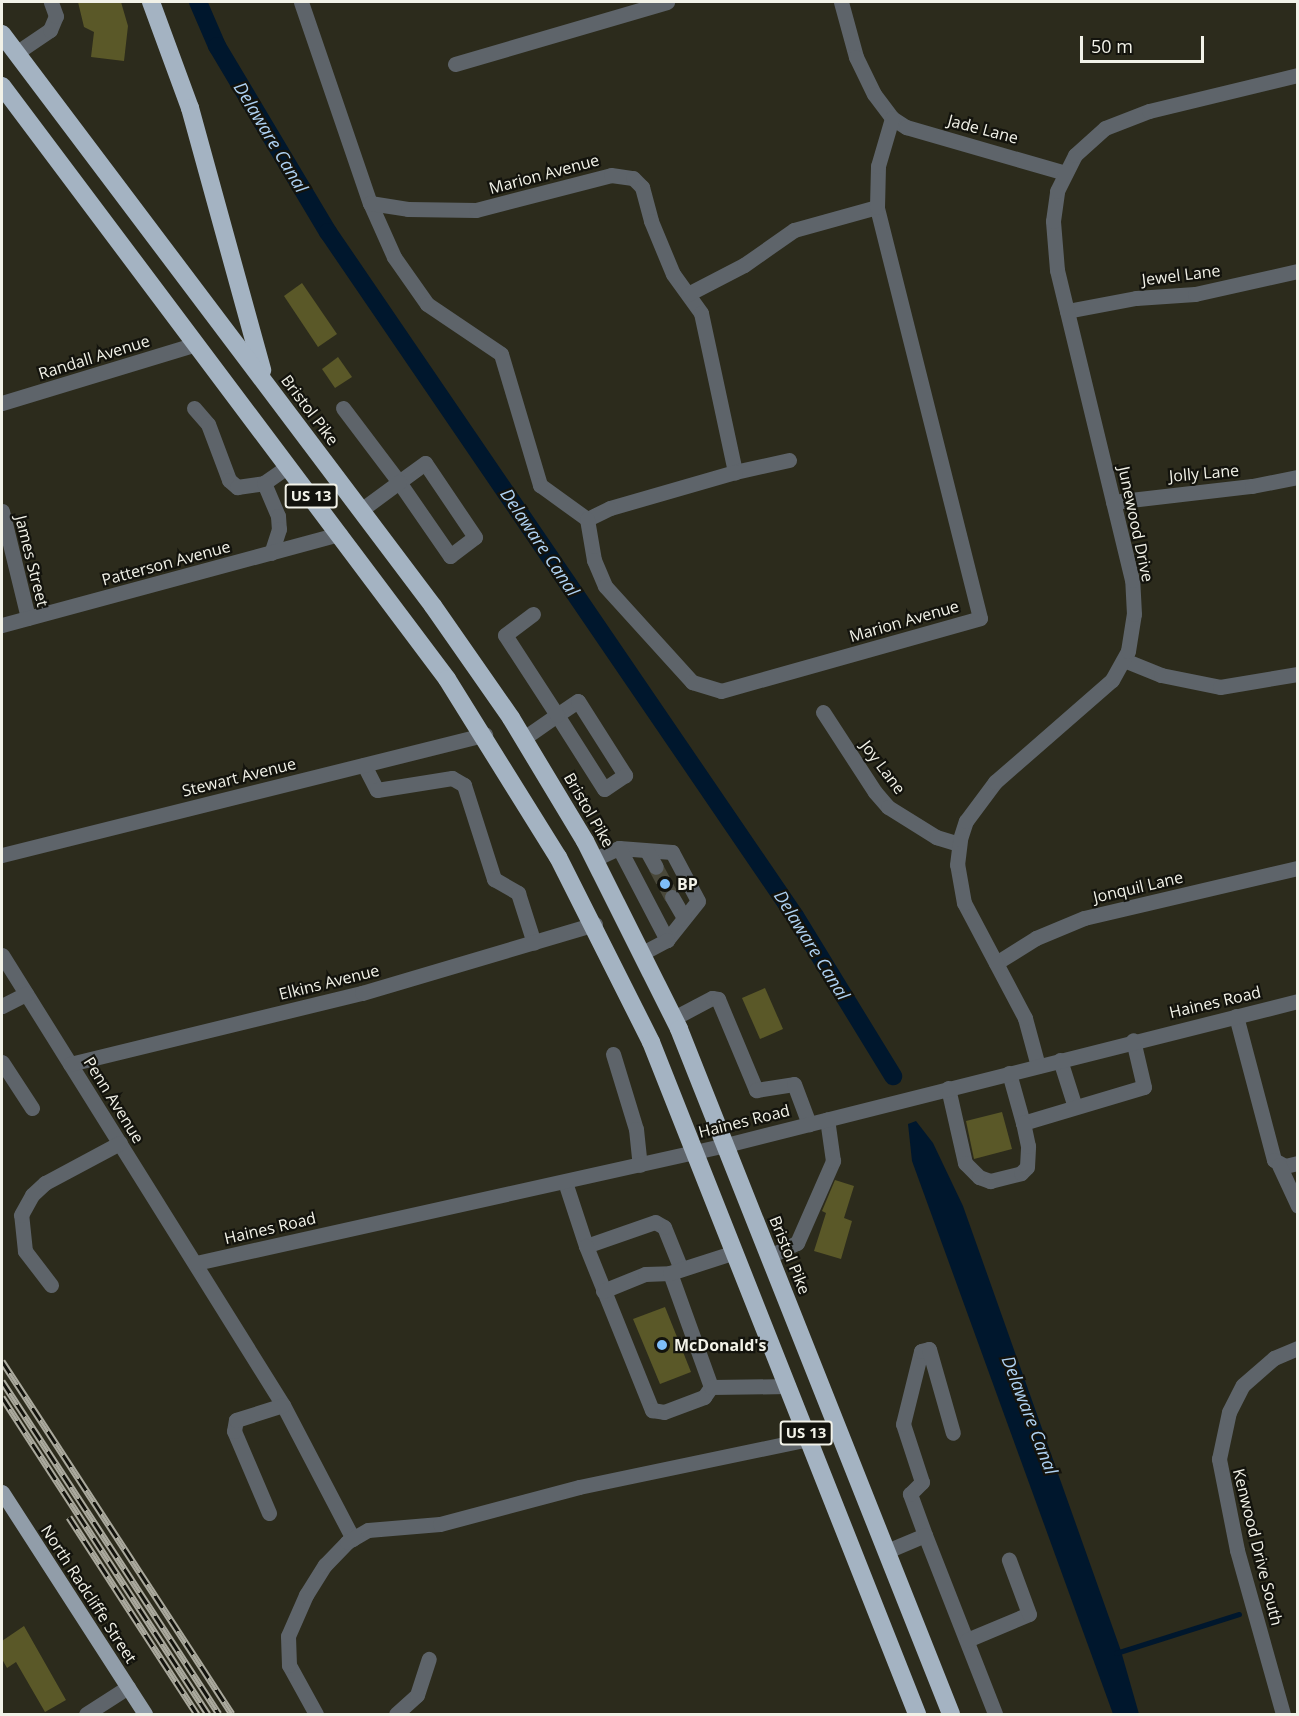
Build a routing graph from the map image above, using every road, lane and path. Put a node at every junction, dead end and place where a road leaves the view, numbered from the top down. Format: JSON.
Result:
{"nodes":[{"id":1,"x":51,"y":2,"type":"edge"},
{"id":2,"x":151,"y":2,"type":"edge"},
{"id":3,"x":301,"y":2,"type":"edge"},
{"id":4,"x":667,"y":2,"type":"edge"},
{"id":5,"x":841,"y":2,"type":"edge"},
{"id":6,"x":2,"y":34,"type":"edge"},
{"id":7,"x":16,"y":53,"type":"junction"},
{"id":8,"x":455,"y":64,"type":"dead end"},
{"id":9,"x":1298,"y":75,"type":"edge"},
{"id":10,"x":2,"y":86,"type":"edge"},
{"id":11,"x":892,"y":118,"type":"junction"},
{"id":12,"x":1065,"y":173,"type":"junction"},
{"id":13,"x":370,"y":203,"type":"junction"},
{"id":14,"x":877,"y":207,"type":"junction"},
{"id":15,"x":1298,"y":271,"type":"edge"},
{"id":16,"x":688,"y":294,"type":"junction"},
{"id":17,"x":1067,"y":311,"type":"junction"},
{"id":18,"x":196,"y":344,"type":"junction"},
{"id":19,"x":268,"y":387,"type":"junction"},
{"id":20,"x":2,"y":403,"type":"edge"},
{"id":21,"x":194,"y":408,"type":"dead end"},
{"id":22,"x":343,"y":408,"type":"dead end"},
{"id":23,"x":789,"y":460,"type":"dead end"},
{"id":24,"x":288,"y":466,"type":"junction"},
{"id":25,"x":735,"y":472,"type":"junction"},
{"id":26,"x":1298,"y":477,"type":"edge"},
{"id":27,"x":399,"y":482,"type":"junction"},
{"id":28,"x":264,"y":483,"type":"junction"},
{"id":29,"x":1113,"y":502,"type":"junction"},
{"id":30,"x":361,"y":510,"type":"junction"},
{"id":31,"x":2,"y":511,"type":"edge"},
{"id":32,"x":587,"y":519,"type":"junction"},
{"id":33,"x":340,"y":534,"type":"junction"},
{"id":34,"x":271,"y":553,"type":"junction"},
{"id":35,"x":533,"y":614,"type":"dead end"},
{"id":36,"x":28,"y":618,"type":"junction"},
{"id":37,"x":2,"y":625,"type":"edge"},
{"id":38,"x":1124,"y":660,"type":"junction"},
{"id":39,"x":1298,"y":674,"type":"edge"},
{"id":40,"x":823,"y":712,"type":"dead end"},
{"id":41,"x":558,"y":716,"type":"junction"},
{"id":42,"x":484,"y":735,"type":"junction"},
{"id":43,"x":524,"y":738,"type":"junction"},
{"id":44,"x":364,"y":765,"type":"junction"},
{"id":45,"x":959,"y":844,"type":"junction"},
{"id":46,"x":619,"y":848,"type":"junction"},
{"id":47,"x":647,"y":851,"type":"junction"},
{"id":48,"x":2,"y":855,"type":"edge"},
{"id":49,"x":595,"y":859,"type":"junction"},
{"id":50,"x":656,"y":867,"type":"tunnel mouth"},
{"id":51,"x":1298,"y":868,"type":"edge"},
{"id":52,"x":672,"y":897,"type":"tunnel mouth"},
{"id":53,"x":684,"y":918,"type":"junction"},
{"id":54,"x":595,"y":924,"type":"junction"},
{"id":55,"x":667,"y":940,"type":"junction"},
{"id":56,"x":534,"y":943,"type":"junction"},
{"id":57,"x":644,"y":952,"type":"junction"},
{"id":58,"x":2,"y":955,"type":"edge"},
{"id":59,"x":996,"y":963,"type":"junction"},
{"id":60,"x":26,"y":994,"type":"junction"},
{"id":61,"x":1298,"y":1001,"type":"edge"},
{"id":62,"x":2,"y":1006,"type":"edge"},
{"id":63,"x":1236,"y":1016,"type":"junction"},
{"id":64,"x":674,"y":1018,"type":"junction"},
{"id":65,"x":1133,"y":1040,"type":"junction"},
{"id":66,"x":613,"y":1054,"type":"dead end"},
{"id":67,"x":1060,"y":1060,"type":"junction"},
{"id":68,"x":2,"y":1062,"type":"edge"},
{"id":69,"x":70,"y":1065,"type":"junction"},
{"id":70,"x":1038,"y":1065,"type":"junction"},
{"id":71,"x":1009,"y":1073,"type":"junction"},
{"id":72,"x":948,"y":1088,"type":"junction"},
{"id":73,"x":1075,"y":1107,"type":"junction"},
{"id":74,"x":32,"y":1108,"type":"dead end"},
{"id":75,"x":827,"y":1119,"type":"junction"},
{"id":76,"x":1023,"y":1123,"type":"junction"},
{"id":77,"x":809,"y":1124,"type":"junction"},
{"id":78,"x":120,"y":1143,"type":"junction"},
{"id":79,"x":726,"y":1145,"type":"junction"},
{"id":80,"x":695,"y":1152,"type":"junction"},
{"id":81,"x":1298,"y":1163,"type":"edge"},
{"id":82,"x":1279,"y":1164,"type":"junction"},
{"id":83,"x":640,"y":1165,"type":"junction"},
{"id":84,"x":565,"y":1182,"type":"junction"},
{"id":85,"x":1298,"y":1206,"type":"edge"},
{"id":86,"x":586,"y":1246,"type":"junction"},
{"id":87,"x":735,"y":1252,"type":"junction"},
{"id":88,"x":770,"y":1256,"type":"junction"},
{"id":89,"x":196,"y":1263,"type":"junction"},
{"id":90,"x":676,"y":1271,"type":"junction"},
{"id":91,"x":51,"y":1285,"type":"dead end"},
{"id":92,"x":603,"y":1291,"type":"junction"},
{"id":93,"x":1298,"y":1348,"type":"edge"},
{"id":94,"x":788,"y":1386,"type":"junction"},
{"id":95,"x":711,"y":1387,"type":"junction"},
{"id":96,"x":283,"y":1405,"type":"junction"},
{"id":97,"x":953,"y":1433,"type":"dead end"},
{"id":98,"x":809,"y":1439,"type":"junction"},
{"id":99,"x":2,"y":1492,"type":"edge"},
{"id":100,"x":269,"y":1514,"type":"dead end"},
{"id":101,"x":925,"y":1535,"type":"junction"},
{"id":102,"x":353,"y":1539,"type":"junction"},
{"id":103,"x":887,"y":1551,"type":"junction"},
{"id":104,"x":1009,"y":1560,"type":"dead end"},
{"id":105,"x":967,"y":1640,"type":"junction"},
{"id":106,"x":429,"y":1659,"type":"dead end"},
{"id":107,"x":128,"y":1687,"type":"junction"},
{"id":108,"x":86,"y":1714,"type":"edge"},
{"id":109,"x":145,"y":1714,"type":"edge"},
{"id":110,"x":316,"y":1714,"type":"edge"},
{"id":111,"x":396,"y":1714,"type":"edge"},
{"id":112,"x":917,"y":1714,"type":"edge"},
{"id":113,"x":951,"y":1714,"type":"edge"},
{"id":114,"x":995,"y":1714,"type":"edge"},
{"id":115,"x":1283,"y":1714,"type":"edge"}],
"edges":[{"from":1,"to":7,"type":"street"},
{"from":2,"to":19,"type":"highway"},
{"from":3,"to":13,"type":"street"},
{"from":4,"to":8,"type":"street"},
{"from":5,"to":11,"type":"street"},
{"from":6,"to":7,"type":"highway","name":"Bristol Pike","number":"US 13"},
{"from":7,"to":19,"type":"highway","name":"Bristol Pike","number":"US 13"},
{"from":9,"to":12,"type":"street","name":"Junewood Drive"},
{"from":10,"to":18,"type":"highway","number":"US 13"},
{"from":11,"to":12,"type":"street","name":"Jade Lane"},
{"from":11,"to":14,"type":"street","name":"Marion Avenue"},
{"from":12,"to":17,"type":"street","name":"Junewood Drive"},
{"from":13,"to":16,"type":"street","name":"Marion Avenue"},
{"from":13,"to":32,"type":"street"},
{"from":14,"to":16,"type":"street"},
{"from":14,"to":32,"type":"street","name":"Marion Avenue"},
{"from":15,"to":17,"type":"street","name":"Jewel Lane"},
{"from":16,"to":25,"type":"street","name":"Marion Avenue"},
{"from":17,"to":29,"type":"street","name":"Junewood Drive"},
{"from":18,"to":20,"type":"street","name":"Randall Avenue"},
{"from":18,"to":24,"type":"highway","number":"US 13"},
{"from":19,"to":30,"type":"highway","name":"Bristol Pike","number":"US 13"},
{"from":21,"to":28,"type":"street"},
{"from":22,"to":27,"type":"street"},
{"from":23,"to":25,"type":"street"},
{"from":24,"to":28,"type":"street"},
{"from":24,"to":33,"type":"highway","number":"US 13"},
{"from":25,"to":32,"type":"street"},
{"from":26,"to":29,"type":"street","name":"Jolly Lane"},
{"from":27,"to":27,"type":"street"},
{"from":27,"to":30,"type":"street"},
{"from":28,"to":34,"type":"street"},
{"from":29,"to":38,"type":"street","name":"Junewood Drive"},
{"from":30,"to":43,"type":"highway","name":"Bristol Pike","number":"US 13"},
{"from":31,"to":36,"type":"street","name":"James Street"},
{"from":33,"to":34,"type":"street","name":"Patterson Avenue"},
{"from":33,"to":42,"type":"highway","number":"US 13"},
{"from":34,"to":36,"type":"street","name":"Patterson Avenue"},
{"from":35,"to":41,"type":"street"},
{"from":36,"to":37,"type":"street","name":"Patterson Avenue"},
{"from":38,"to":39,"type":"street"},
{"from":38,"to":45,"type":"street","name":"Junewood Drive"},
{"from":40,"to":45,"type":"street","name":"Joy Lane"},
{"from":41,"to":41,"type":"street"},
{"from":41,"to":43,"type":"street"},
{"from":42,"to":44,"type":"street","name":"Stewart Avenue"},
{"from":42,"to":54,"type":"highway","number":"US 13"},
{"from":43,"to":49,"type":"highway","name":"Bristol Pike","number":"US 13"},
{"from":44,"to":48,"type":"street","name":"Stewart Avenue"},
{"from":44,"to":56,"type":"street"},
{"from":45,"to":59,"type":"street","name":"Junewood Drive"},
{"from":46,"to":47,"type":"street"},
{"from":46,"to":49,"type":"street"},
{"from":46,"to":55,"type":"street"},
{"from":47,"to":50,"type":"street"},
{"from":47,"to":53,"type":"street"},
{"from":49,"to":57,"type":"highway","name":"Bristol Pike","number":"US 13"},
{"from":51,"to":59,"type":"street","name":"Jonquil Lane"},
{"from":52,"to":53,"type":"street"},
{"from":53,"to":55,"type":"street"},
{"from":54,"to":56,"type":"street","name":"Elkins Avenue"},
{"from":54,"to":80,"type":"highway","number":"US 13"},
{"from":55,"to":57,"type":"street"},
{"from":56,"to":69,"type":"street","name":"Elkins Avenue"},
{"from":57,"to":64,"type":"highway","name":"Bristol Pike","number":"US 13"},
{"from":58,"to":60,"type":"street","name":"Penn Avenue"},
{"from":59,"to":70,"type":"street","name":"Junewood Drive"},
{"from":60,"to":62,"type":"street"},
{"from":60,"to":69,"type":"street","name":"Penn Avenue"},
{"from":61,"to":63,"type":"street","name":"Haines Road"},
{"from":63,"to":65,"type":"street","name":"Haines Road"},
{"from":63,"to":82,"type":"street"},
{"from":64,"to":77,"type":"street"},
{"from":64,"to":79,"type":"highway","name":"Bristol Pike","number":"US 13"},
{"from":65,"to":67,"type":"street","name":"Haines Road"},
{"from":65,"to":73,"type":"street"},
{"from":66,"to":83,"type":"street"},
{"from":67,"to":70,"type":"street","name":"Haines Road"},
{"from":67,"to":73,"type":"street"},
{"from":68,"to":74,"type":"street"},
{"from":69,"to":78,"type":"street","name":"Penn Avenue"},
{"from":70,"to":71,"type":"street","name":"Haines Road"},
{"from":71,"to":72,"type":"street","name":"Haines Road"},
{"from":71,"to":76,"type":"street"},
{"from":72,"to":75,"type":"street","name":"Haines Road"},
{"from":72,"to":76,"type":"street"},
{"from":73,"to":76,"type":"street"},
{"from":75,"to":77,"type":"street","name":"Haines Road"},
{"from":75,"to":88,"type":"street"},
{"from":77,"to":79,"type":"street","name":"Haines Road"},
{"from":78,"to":89,"type":"street","name":"Penn Avenue"},
{"from":78,"to":91,"type":"street"},
{"from":79,"to":80,"type":"street","name":"Haines Road"},
{"from":79,"to":88,"type":"highway","name":"Bristol Pike","number":"US 13"},
{"from":80,"to":83,"type":"street","name":"Haines Road"},
{"from":80,"to":87,"type":"highway","number":"US 13"},
{"from":81,"to":82,"type":"street"},
{"from":82,"to":85,"type":"street"},
{"from":83,"to":84,"type":"street","name":"Haines Road"},
{"from":84,"to":86,"type":"street"},
{"from":84,"to":89,"type":"street","name":"Haines Road"},
{"from":86,"to":90,"type":"street"},
{"from":86,"to":92,"type":"street"},
{"from":87,"to":90,"type":"street"},
{"from":87,"to":94,"type":"highway","number":"US 13"},
{"from":88,"to":103,"type":"highway","name":"Bristol Pike","number":"US 13"},
{"from":89,"to":96,"type":"street","name":"Penn Avenue"},
{"from":90,"to":92,"type":"street"},
{"from":90,"to":95,"type":"street"},
{"from":92,"to":95,"type":"street"},
{"from":93,"to":115,"type":"street","name":"Kenwood Drive South"},
{"from":94,"to":95,"type":"street"},
{"from":94,"to":98,"type":"highway","number":"US 13"},
{"from":96,"to":100,"type":"street"},
{"from":96,"to":102,"type":"street","name":"Penn Avenue"},
{"from":97,"to":101,"type":"street"},
{"from":98,"to":102,"type":"street"},
{"from":98,"to":112,"type":"highway","number":"US 13"},
{"from":99,"to":107,"type":"main road","name":"North Radcliffe Street"},
{"from":101,"to":103,"type":"street"},
{"from":101,"to":105,"type":"street"},
{"from":102,"to":110,"type":"street"},
{"from":103,"to":113,"type":"highway","name":"Bristol Pike","number":"US 13"},
{"from":104,"to":105,"type":"street"},
{"from":105,"to":114,"type":"street"},
{"from":106,"to":111,"type":"street"},
{"from":107,"to":108,"type":"street"},
{"from":107,"to":109,"type":"main road","name":"North Radcliffe Street"}]}
